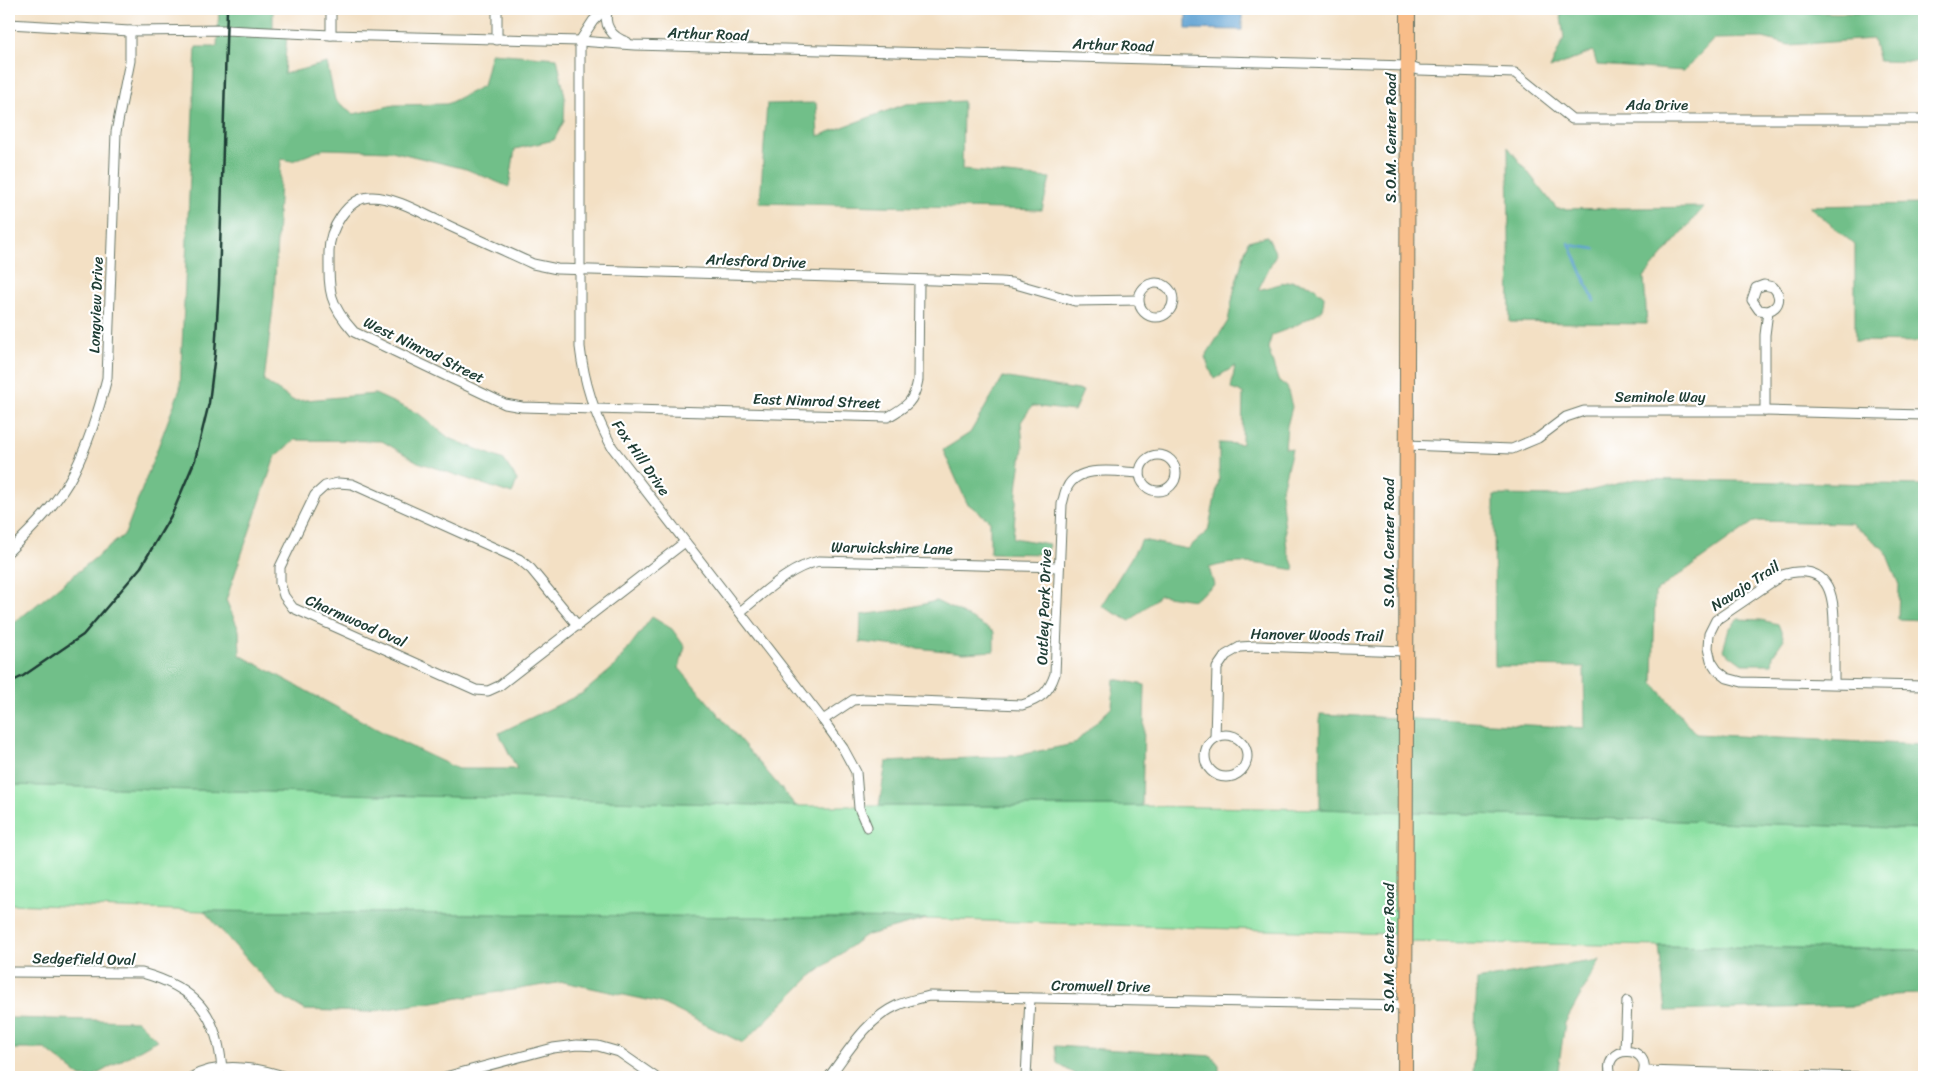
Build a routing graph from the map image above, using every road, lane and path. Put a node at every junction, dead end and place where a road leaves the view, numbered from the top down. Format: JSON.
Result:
{"nodes":[{"id":1,"x":331,"y":9,"type":"edge"},
{"id":2,"x":497,"y":9,"type":"edge"},
{"id":3,"x":606,"y":9,"type":"edge"},
{"id":4,"x":1408,"y":9,"type":"edge"},
{"id":5,"x":9,"y":24,"type":"edge"},
{"id":6,"x":130,"y":31,"type":"junction"},
{"id":7,"x":331,"y":35,"type":"junction"},
{"id":8,"x":497,"y":40,"type":"junction"},
{"id":9,"x":580,"y":41,"type":"junction"},
{"id":10,"x":634,"y":45,"type":"junction"},
{"id":11,"x":1407,"y":66,"type":"junction"},
{"id":12,"x":1924,"y":119,"type":"edge"},
{"id":13,"x":384,"y":199,"type":"joint"},
{"id":14,"x":579,"y":270,"type":"junction"},
{"id":15,"x":919,"y":280,"type":"junction"},
{"id":16,"x":1138,"y":300,"type":"dead end"},
{"id":17,"x":1768,"y":311,"type":"dead end"},
{"id":18,"x":594,"y":408,"type":"junction"},
{"id":19,"x":1765,"y":411,"type":"junction"},
{"id":20,"x":1924,"y":415,"type":"edge"},
{"id":21,"x":1406,"y":445,"type":"junction"},
{"id":22,"x":1140,"y":473,"type":"junction"},
{"id":23,"x":685,"y":542,"type":"junction"},
{"id":24,"x":9,"y":551,"type":"edge"},
{"id":25,"x":1059,"y":567,"type":"junction"},
{"id":26,"x":740,"y":612,"type":"junction"},
{"id":27,"x":578,"y":626,"type":"junction"},
{"id":28,"x":1405,"y":651,"type":"junction"},
{"id":29,"x":1834,"y":684,"type":"junction"},
{"id":30,"x":1924,"y":686,"type":"edge"},
{"id":31,"x":823,"y":720,"type":"junction"},
{"id":32,"x":1215,"y":738,"type":"junction"},
{"id":33,"x":867,"y":827,"type":"dead end"},
{"id":34,"x":9,"y":972,"type":"edge"},
{"id":35,"x":1030,"y":998,"type":"junction"},
{"id":36,"x":1627,"y":1001,"type":"dead end"},
{"id":37,"x":1406,"y":1005,"type":"junction"},
{"id":38,"x":1625,"y":1051,"type":"junction"},
{"id":39,"x":222,"y":1069,"type":"junction"},
{"id":40,"x":1643,"y":1074,"type":"edge"},
{"id":41,"x":192,"y":1077,"type":"edge"},
{"id":42,"x":285,"y":1077,"type":"edge"},
{"id":43,"x":445,"y":1077,"type":"edge"},
{"id":44,"x":655,"y":1077,"type":"edge"},
{"id":45,"x":829,"y":1077,"type":"edge"},
{"id":46,"x":1026,"y":1077,"type":"edge"},
{"id":47,"x":1405,"y":1077,"type":"edge"},
{"id":48,"x":1612,"y":1077,"type":"edge"},
{"id":49,"x":1857,"y":1077,"type":"edge"}],
"edges":[{"from":1,"to":7,"type":"street"},
{"from":2,"to":8,"type":"street"},
{"from":3,"to":9,"type":"street"},
{"from":3,"to":10,"type":"street"},
{"from":4,"to":11,"type":"main road","name":"S.O.M. Center Road"},
{"from":5,"to":6,"type":"street","name":"Arthur Road"},
{"from":6,"to":7,"type":"street","name":"Arthur Road"},
{"from":6,"to":24,"type":"street","name":"Longview Drive"},
{"from":7,"to":8,"type":"street","name":"Arthur Road"},
{"from":8,"to":9,"type":"street","name":"Arthur Road"},
{"from":9,"to":10,"type":"street","name":"Arthur Road"},
{"from":9,"to":14,"type":"street","name":"Fox Hill Drive"},
{"from":10,"to":11,"type":"street","name":"Arthur Road"},
{"from":11,"to":12,"type":"street","name":"Ada Drive"},
{"from":11,"to":21,"type":"main road","name":"S.O.M. Center Road"},
{"from":13,"to":14,"type":"street","name":"Arlesford Drive"},
{"from":13,"to":18,"type":"street","name":"West Nimrod Street"},
{"from":14,"to":15,"type":"street","name":"Arlesford Drive"},
{"from":14,"to":18,"type":"street","name":"Fox Hill Drive"},
{"from":15,"to":16,"type":"street","name":"Arlesford Drive"},
{"from":15,"to":18,"type":"street","name":"East Nimrod Street"},
{"from":17,"to":19,"type":"street"},
{"from":18,"to":23,"type":"street","name":"Fox Hill Drive"},
{"from":19,"to":20,"type":"street","name":"Seminole Way"},
{"from":19,"to":21,"type":"street","name":"Seminole Way"},
{"from":21,"to":28,"type":"main road","name":"S.O.M. Center Road"},
{"from":22,"to":22,"type":"street"},
{"from":22,"to":25,"type":"street","name":"Outley Park Drive"},
{"from":23,"to":26,"type":"street","name":"Fox Hill Drive"},
{"from":23,"to":27,"type":"street","name":"Charmwood Oval"},
{"from":25,"to":26,"type":"street","name":"Warwickshire Lane"},
{"from":25,"to":31,"type":"street","name":"Outley Park Drive"},
{"from":26,"to":31,"type":"street","name":"Fox Hill Drive"},
{"from":27,"to":27,"type":"street","name":"Charmwood Oval"},
{"from":28,"to":32,"type":"street","name":"Hanover Woods Trail"},
{"from":28,"to":37,"type":"main road","name":"S.O.M. Center Road"},
{"from":29,"to":29,"type":"street","name":"Navajo Trail"},
{"from":29,"to":30,"type":"street","name":"Navajo Trail"},
{"from":31,"to":33,"type":"street","name":"Fox Hill Drive"},
{"from":32,"to":32,"type":"street","name":"Hanover Woods Trail"},
{"from":34,"to":39,"type":"street","name":"Sedgefield Oval"},
{"from":35,"to":37,"type":"street","name":"Cromwell Drive"},
{"from":35,"to":45,"type":"street","name":"Cromwell Drive"},
{"from":35,"to":46,"type":"street"},
{"from":36,"to":38,"type":"street"},
{"from":37,"to":47,"type":"main road","name":"S.O.M. Center Road"},
{"from":38,"to":40,"type":"street"},
{"from":38,"to":48,"type":"street"},
{"from":39,"to":41,"type":"street"},
{"from":39,"to":42,"type":"street"},
{"from":40,"to":49,"type":"street"},
{"from":43,"to":44,"type":"street"}]}
